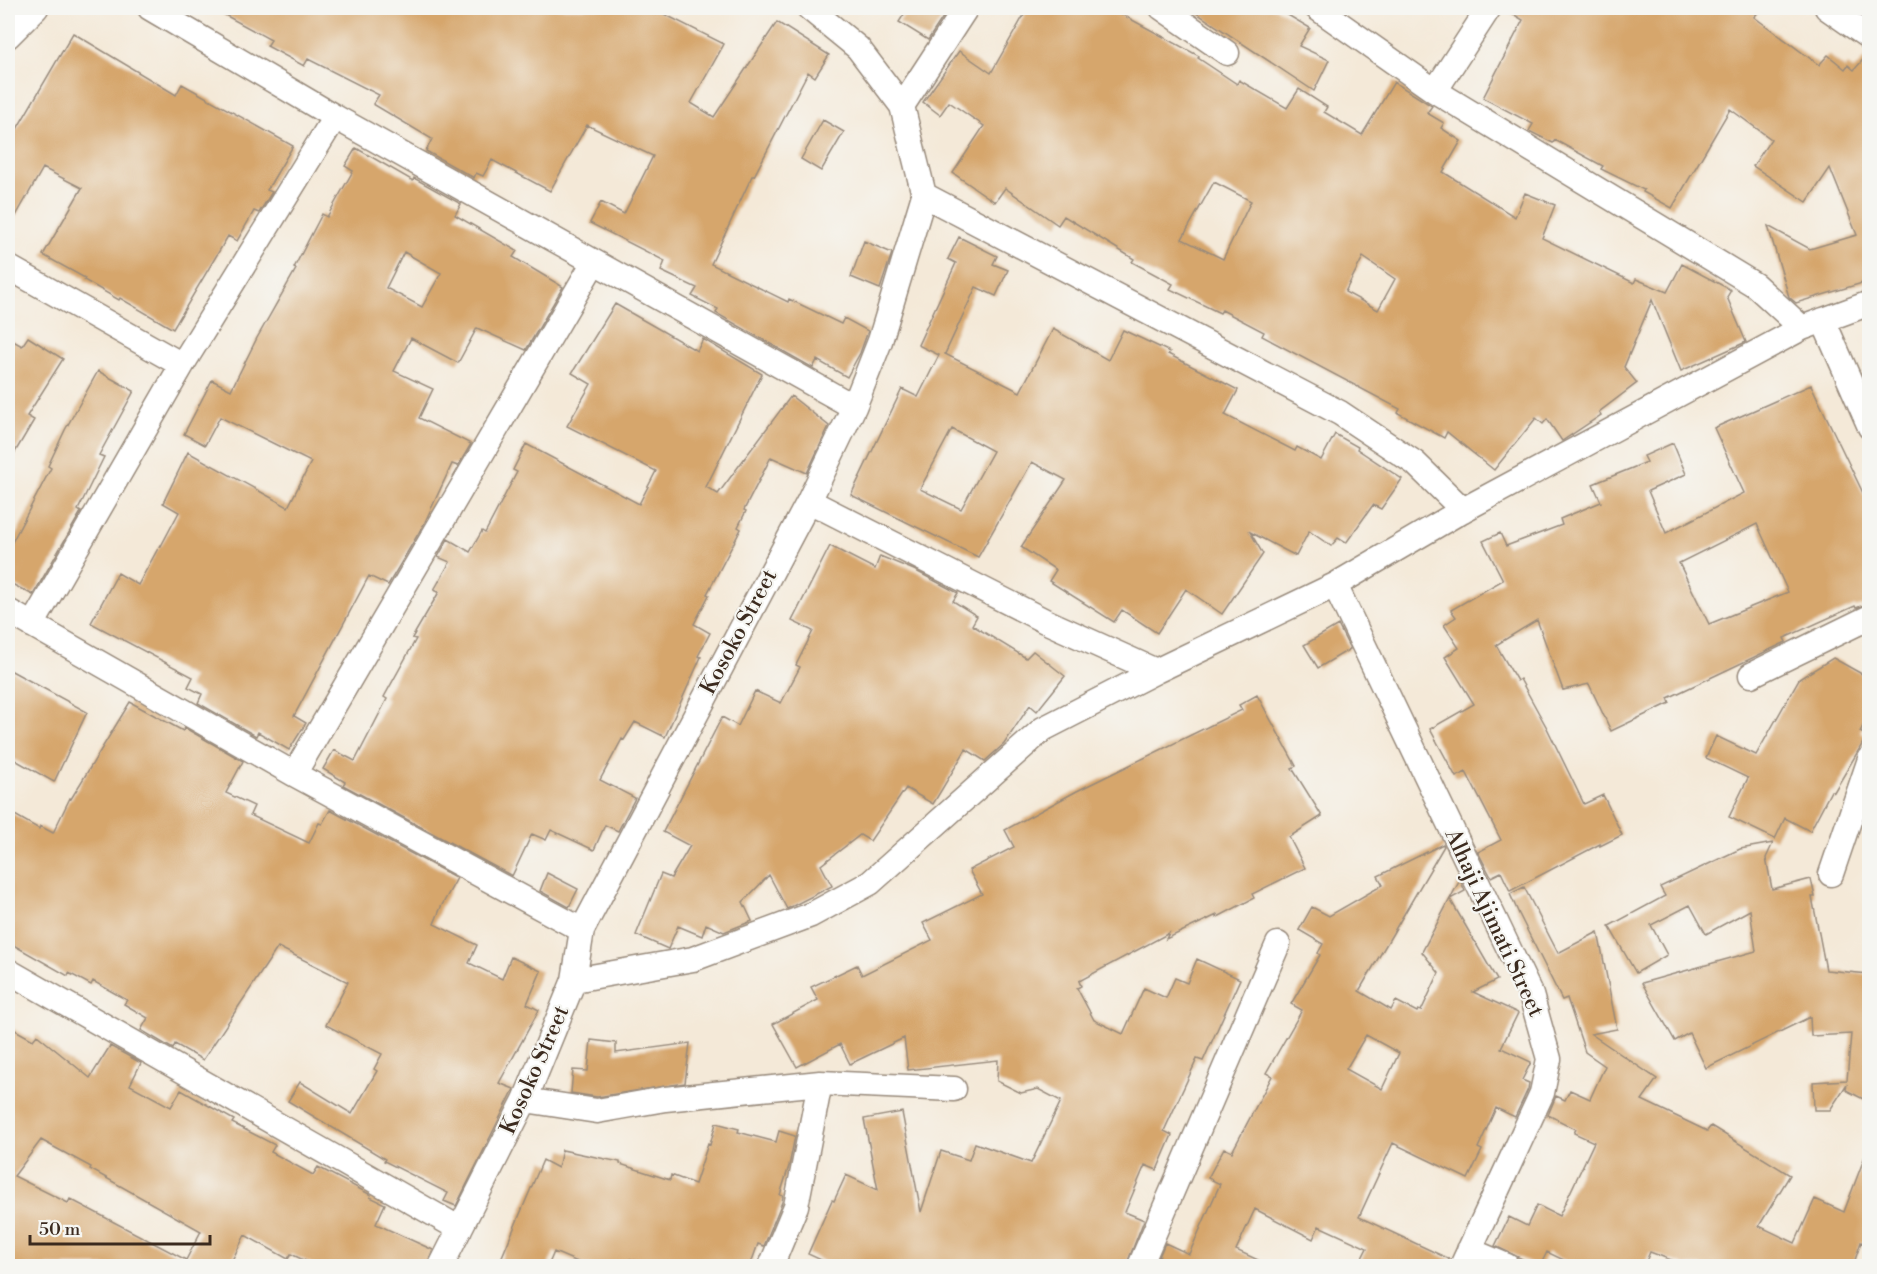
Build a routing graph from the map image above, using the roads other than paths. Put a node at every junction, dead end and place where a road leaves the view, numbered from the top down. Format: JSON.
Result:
{"nodes":[{"id":1,"x":150,"y":8,"type":"edge"},
{"id":2,"x":809,"y":8,"type":"edge"},
{"id":3,"x":966,"y":8,"type":"edge"},
{"id":4,"x":1162,"y":8,"type":"edge"},
{"id":5,"x":1317,"y":8,"type":"edge"},
{"id":6,"x":1489,"y":8,"type":"edge"},
{"id":7,"x":1827,"y":8,"type":"edge"},
{"id":8,"x":1869,"y":38,"type":"edge"},
{"id":9,"x":1227,"y":53,"type":"dead end"},
{"id":10,"x":1435,"y":91,"type":"junction"},
{"id":11,"x":902,"y":106,"type":"junction"},
{"id":12,"x":335,"y":117,"type":"junction"},
{"id":13,"x":924,"y":195,"type":"junction"},
{"id":14,"x":594,"y":262,"type":"junction"},
{"id":15,"x":8,"y":267,"type":"edge"},
{"id":16,"x":1869,"y":303,"type":"edge"},
{"id":17,"x":1813,"y":324,"type":"junction"},
{"id":18,"x":182,"y":365,"type":"junction"},
{"id":19,"x":855,"y":407,"type":"junction"},
{"id":20,"x":1869,"y":427,"type":"edge"},
{"id":21,"x":809,"y":501,"type":"junction"},
{"id":22,"x":1463,"y":510,"type":"junction"},
{"id":23,"x":1335,"y":585,"type":"junction"},
{"id":24,"x":8,"y":612,"type":"edge"},
{"id":25,"x":1869,"y":617,"type":"edge"},
{"id":26,"x":32,"y":625,"type":"junction"},
{"id":27,"x":1156,"y":671,"type":"junction"},
{"id":28,"x":1751,"y":675,"type":"dead end"},
{"id":29,"x":1869,"y":759,"type":"edge"},
{"id":30,"x":294,"y":774,"type":"junction"},
{"id":31,"x":1831,"y":874,"type":"dead end"},
{"id":32,"x":582,"y":930,"type":"junction"},
{"id":33,"x":1278,"y":944,"type":"dead end"},
{"id":34,"x":8,"y":971,"type":"edge"},
{"id":35,"x":574,"y":980,"type":"junction"},
{"id":36,"x":820,"y":1083,"type":"junction"},
{"id":37,"x":954,"y":1089,"type":"dead end"},
{"id":38,"x":525,"y":1100,"type":"junction"},
{"id":39,"x":460,"y":1229,"type":"junction"},
{"id":40,"x":1466,"y":1258,"type":"edge"},
{"id":41,"x":441,"y":1266,"type":"edge"},
{"id":42,"x":771,"y":1266,"type":"edge"},
{"id":43,"x":1140,"y":1266,"type":"edge"},
{"id":44,"x":1507,"y":1266,"type":"edge"}],
"edges":[{"from":1,"to":12,"type":"street"},
{"from":2,"to":11,"type":"street"},
{"from":3,"to":11,"type":"street"},
{"from":4,"to":9,"type":"street"},
{"from":5,"to":10,"type":"street"},
{"from":6,"to":10,"type":"street"},
{"from":7,"to":8,"type":"street"},
{"from":10,"to":17,"type":"street"},
{"from":11,"to":13,"type":"street"},
{"from":12,"to":14,"type":"street"},
{"from":12,"to":18,"type":"street"},
{"from":13,"to":19,"type":"street","name":"Kosoko Street"},
{"from":13,"to":22,"type":"street"},
{"from":14,"to":19,"type":"street"},
{"from":14,"to":30,"type":"street"},
{"from":15,"to":18,"type":"street"},
{"from":16,"to":17,"type":"street"},
{"from":17,"to":20,"type":"street"},
{"from":17,"to":22,"type":"street"},
{"from":18,"to":26,"type":"street"},
{"from":19,"to":21,"type":"street","name":"Kosoko Street"},
{"from":21,"to":27,"type":"street"},
{"from":21,"to":32,"type":"street","name":"Kosoko Street"},
{"from":22,"to":23,"type":"street"},
{"from":23,"to":27,"type":"street"},
{"from":23,"to":40,"type":"street","name":"Alhaji Ajimati Street"},
{"from":24,"to":26,"type":"street"},
{"from":25,"to":28,"type":"street"},
{"from":26,"to":30,"type":"street"},
{"from":27,"to":35,"type":"street"},
{"from":29,"to":31,"type":"street"},
{"from":30,"to":32,"type":"street"},
{"from":32,"to":35,"type":"street","name":"Kosoko Street"},
{"from":33,"to":43,"type":"street"},
{"from":34,"to":39,"type":"street"},
{"from":35,"to":38,"type":"street","name":"Kosoko Street"},
{"from":36,"to":37,"type":"street"},
{"from":36,"to":38,"type":"street"},
{"from":36,"to":42,"type":"street"},
{"from":38,"to":39,"type":"street","name":"Kosoko Street"},
{"from":39,"to":41,"type":"street","name":"Kosoko Street"},
{"from":40,"to":44,"type":"street"}]}
